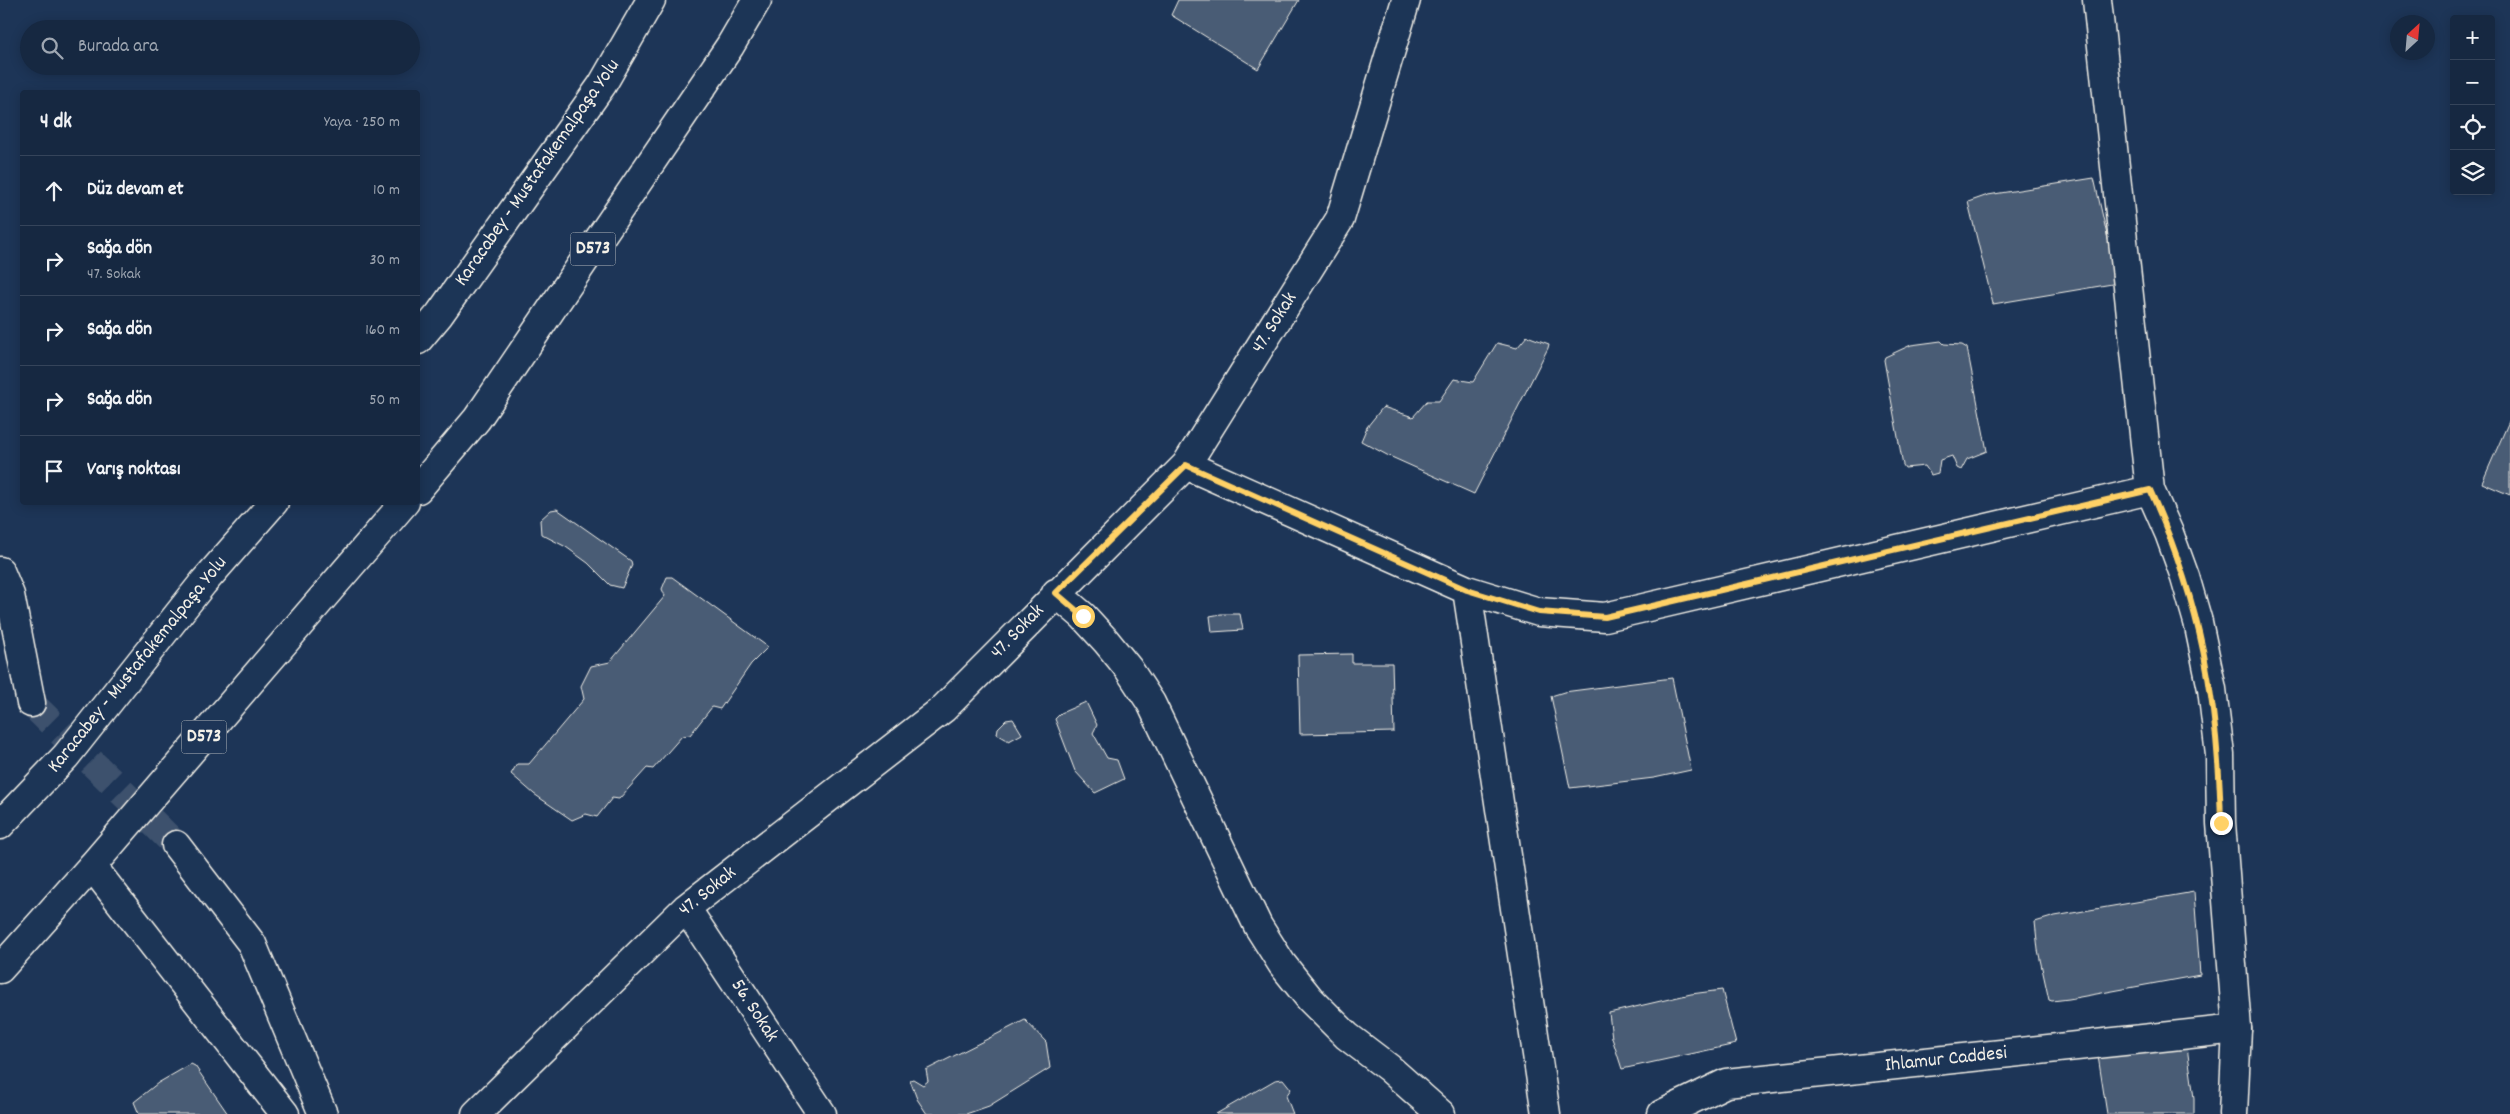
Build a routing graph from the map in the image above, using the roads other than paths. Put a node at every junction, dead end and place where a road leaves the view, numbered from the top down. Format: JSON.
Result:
{"nodes":[{"id":1,"x":651,"y":0,"type":"edge"},
{"id":2,"x":757,"y":0,"type":"edge"},
{"id":3,"x":1406,"y":0,"type":"edge"},
{"id":4,"x":2097,"y":0,"type":"edge"},
{"id":5,"x":420,"y":338,"type":"edge"},
{"id":6,"x":1186,"y":465,"type":"junction"},
{"id":7,"x":420,"y":486,"type":"edge"},
{"id":8,"x":2150,"y":490,"type":"junction"},
{"id":9,"x":271,"y":505,"type":"edge"},
{"id":10,"x":403,"y":505,"type":"edge"},
{"id":11,"x":0,"y":571,"type":"edge"},
{"id":12,"x":1467,"y":590,"type":"junction"},
{"id":13,"x":1056,"y":593,"type":"junction"},
{"id":14,"x":31,"y":703,"type":"tunnel mouth"},
{"id":15,"x":0,"y":825,"type":"edge"},
{"id":16,"x":176,"y":845,"type":"tunnel mouth"},
{"id":17,"x":92,"y":866,"type":"junction"},
{"id":18,"x":686,"y":908,"type":"junction"},
{"id":19,"x":0,"y":969,"type":"edge"},
{"id":20,"x":2237,"y":1029,"type":"junction"},
{"id":21,"x":285,"y":1114,"type":"edge"},
{"id":22,"x":323,"y":1114,"type":"edge"},
{"id":23,"x":476,"y":1114,"type":"edge"},
{"id":24,"x":822,"y":1114,"type":"edge"},
{"id":25,"x":1441,"y":1114,"type":"edge"},
{"id":26,"x":1546,"y":1114,"type":"edge"},
{"id":27,"x":1662,"y":1114,"type":"edge"},
{"id":28,"x":2233,"y":1114,"type":"edge"}],
"edges":[{"from":1,"to":5,"type":"main road","name":"Karacabey - Mustafakemalpaşa Yolu"},
{"from":2,"to":7,"type":"main road","number":"D573"},
{"from":3,"to":6,"type":"main road","name":"47. Sokak"},
{"from":4,"to":8,"type":"main road"},
{"from":6,"to":12,"type":"main road"},
{"from":6,"to":13,"type":"main road","name":"47. Sokak"},
{"from":8,"to":12,"type":"main road"},
{"from":8,"to":20,"type":"main road"},
{"from":9,"to":15,"type":"main road","name":"Karacabey - Mustafakemalpaşa Yolu"},
{"from":10,"to":17,"type":"main road","number":"D573"},
{"from":11,"to":14,"type":"main road"},
{"from":12,"to":26,"type":"main road"},
{"from":13,"to":18,"type":"main road","name":"47. Sokak"},
{"from":13,"to":25,"type":"main road"},
{"from":16,"to":22,"type":"main road"},
{"from":17,"to":19,"type":"main road","number":"D573"},
{"from":17,"to":21,"type":"main road"},
{"from":18,"to":23,"type":"main road","name":"47. Sokak"},
{"from":18,"to":24,"type":"main road","name":"56. Sokak"},
{"from":20,"to":27,"type":"main road","name":"Ihlamur Caddesi"},
{"from":20,"to":28,"type":"main road"}]}
